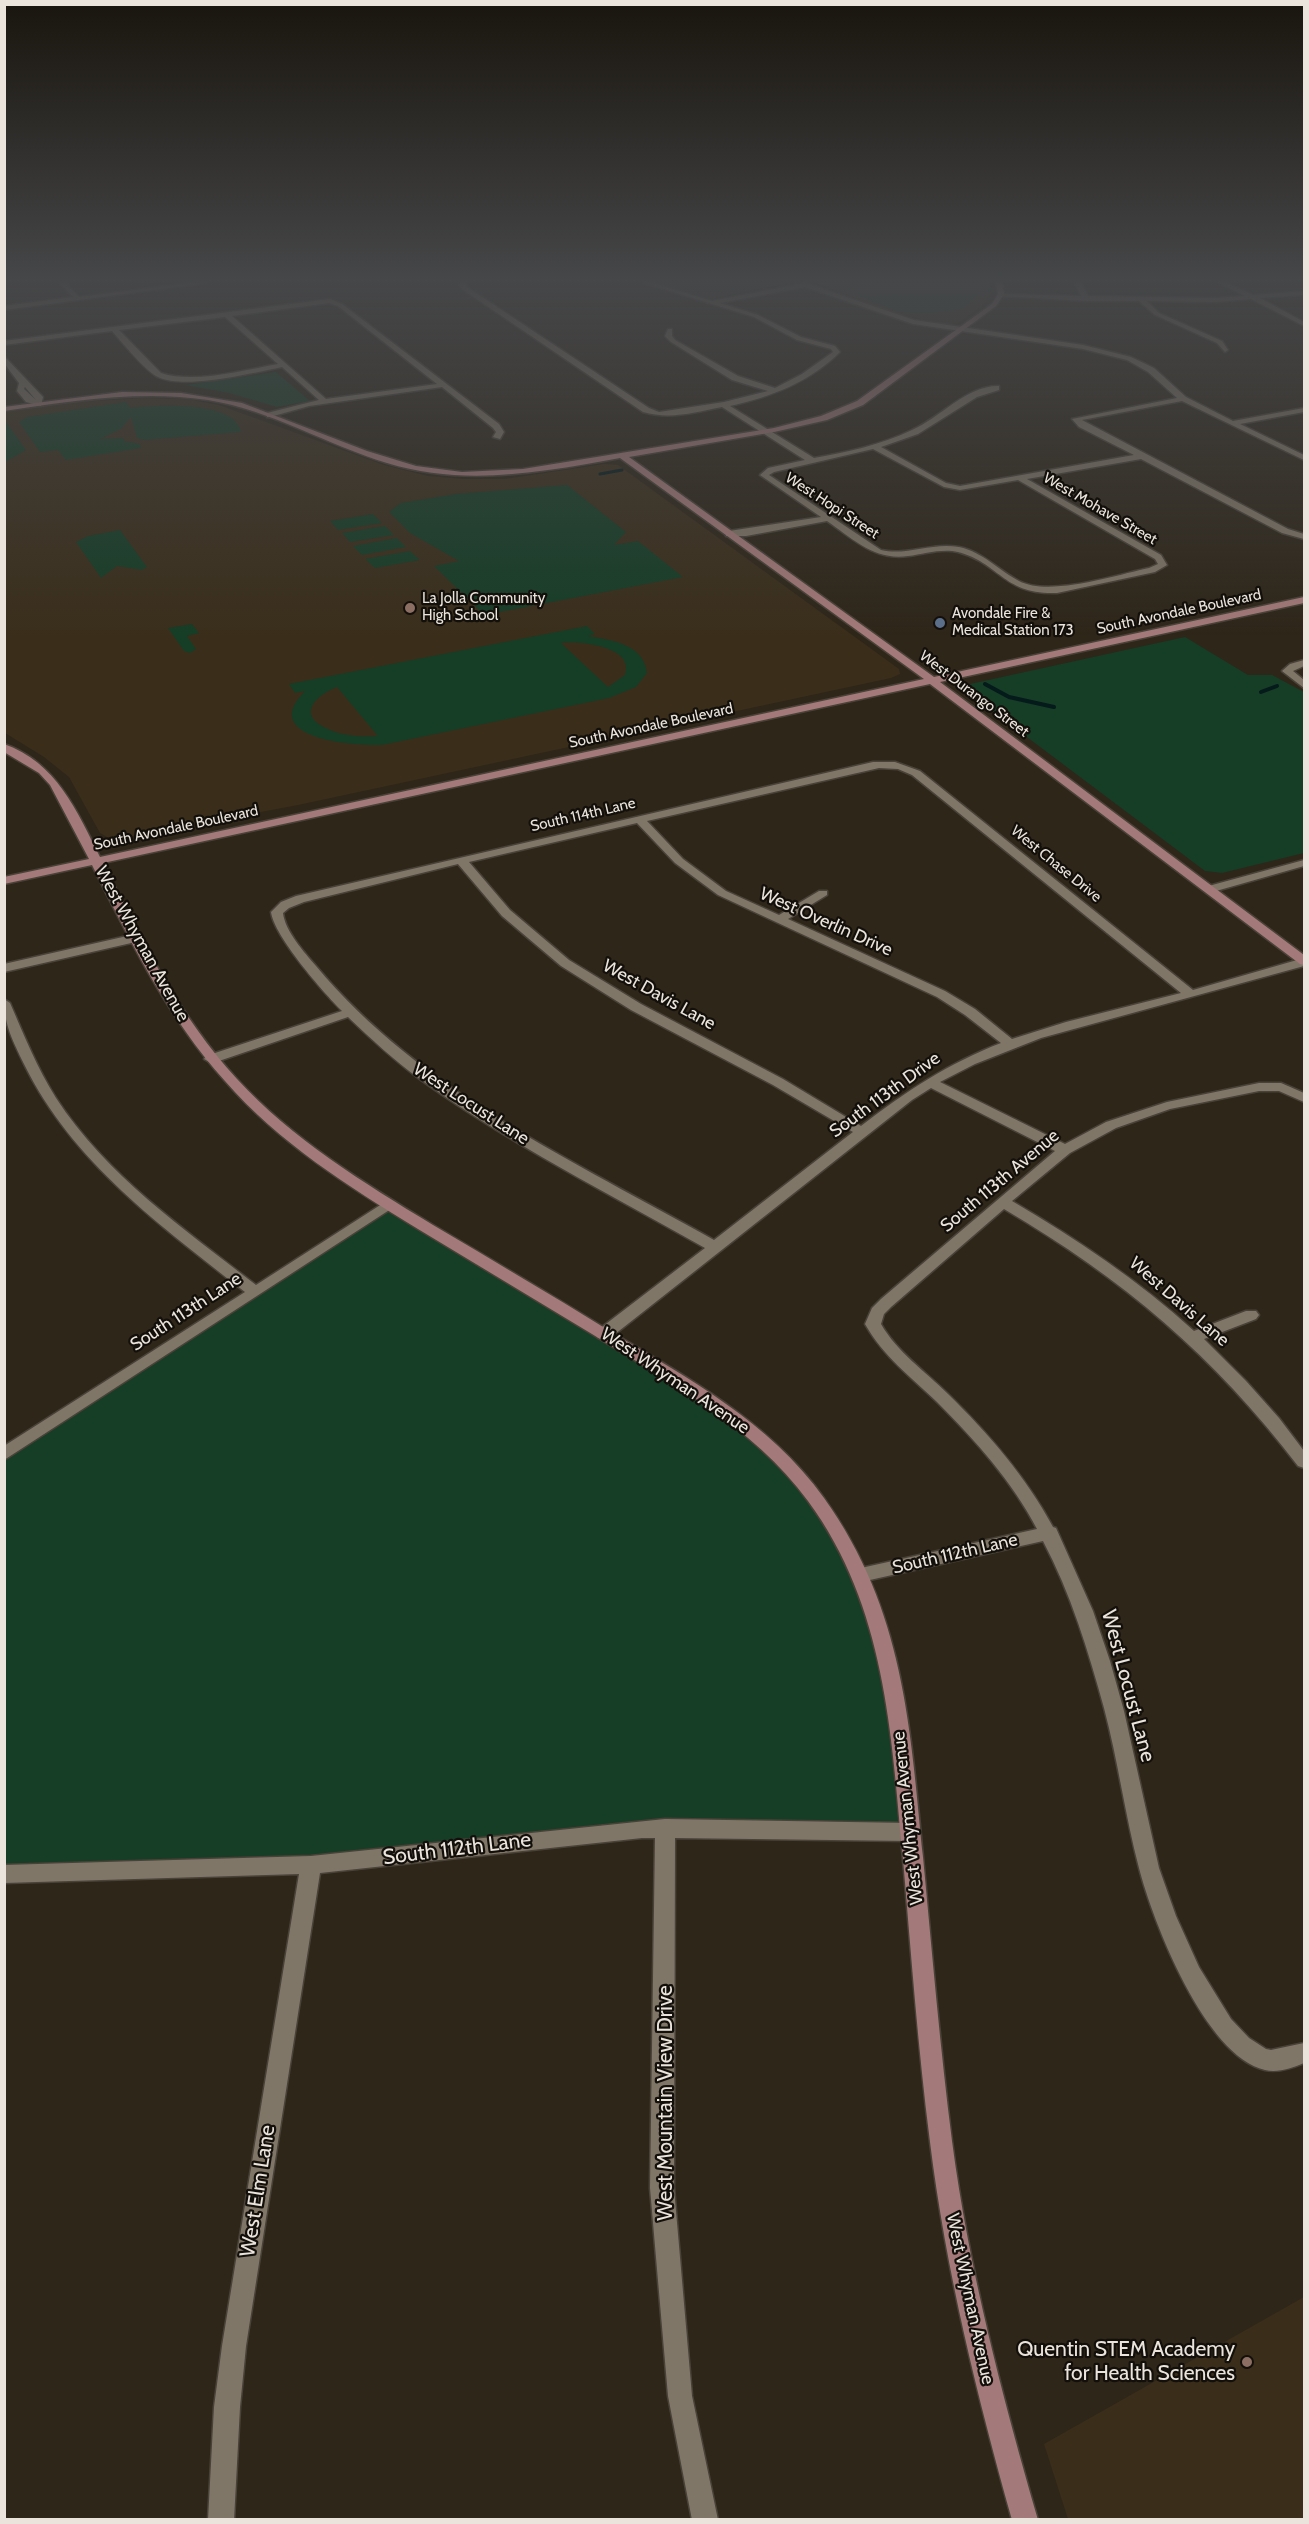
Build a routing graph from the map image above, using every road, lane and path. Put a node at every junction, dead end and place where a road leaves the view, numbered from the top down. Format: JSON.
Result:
{"nodes":[{"id":1,"x":31,"y":401,"type":"edge"},
{"id":2,"x":65,"y":401,"type":"edge"},
{"id":3,"x":223,"y":401,"type":"edge"},
{"id":4,"x":324,"y":401,"type":"edge"},
{"id":5,"x":341,"y":401,"type":"edge"},
{"id":6,"x":464,"y":401,"type":"edge"},
{"id":7,"x":632,"y":401,"type":"edge"},
{"id":8,"x":741,"y":401,"type":"edge"},
{"id":9,"x":862,"y":401,"type":"edge"},
{"id":10,"x":963,"y":401,"type":"edge"},
{"id":11,"x":1172,"y":401,"type":"edge"},
{"id":12,"x":1187,"y":401,"type":"edge"},
{"id":13,"x":326,"y":403,"type":"junction"},
{"id":14,"x":38,"y":404,"type":"junction"},
{"id":15,"x":724,"y":405,"type":"junction"},
{"id":16,"x":4,"y":409,"type":"edge"},
{"id":17,"x":1305,"y":410,"type":"edge"},
{"id":18,"x":270,"y":416,"type":"junction"},
{"id":19,"x":1233,"y":423,"type":"junction"},
{"id":20,"x":766,"y":432,"type":"junction"},
{"id":21,"x":497,"y":437,"type":"dead end"},
{"id":22,"x":875,"y":447,"type":"junction"},
{"id":23,"x":622,"y":456,"type":"junction"},
{"id":24,"x":1143,"y":456,"type":"junction"},
{"id":25,"x":1305,"y":458,"type":"edge"},
{"id":26,"x":814,"y":462,"type":"junction"},
{"id":27,"x":1020,"y":478,"type":"junction"},
{"id":28,"x":823,"y":516,"type":"junction"},
{"id":29,"x":729,"y":534,"type":"junction"},
{"id":30,"x":1304,"y":537,"type":"edge"},
{"id":31,"x":1035,"y":591,"type":"joint"},
{"id":32,"x":1305,"y":600,"type":"edge"},
{"id":33,"x":1305,"y":663,"type":"edge"},
{"id":34,"x":933,"y":681,"type":"junction"},
{"id":35,"x":1305,"y":685,"type":"edge"},
{"id":36,"x":4,"y":747,"type":"edge"},
{"id":37,"x":898,"y":765,"type":"joint"},
{"id":38,"x":639,"y":819,"type":"junction"},
{"id":39,"x":460,"y":860,"type":"junction"},
{"id":40,"x":96,"y":861,"type":"junction"},
{"id":41,"x":1305,"y":864,"type":"edge"},
{"id":42,"x":4,"y":880,"type":"edge"},
{"id":43,"x":1209,"y":889,"type":"junction"},
{"id":44,"x":823,"y":893,"type":"dead end"},
{"id":45,"x":279,"y":908,"type":"joint"},
{"id":46,"x":778,"y":920,"type":"junction"},
{"id":47,"x":136,"y":938,"type":"junction"},
{"id":48,"x":1305,"y":961,"type":"edge"},
{"id":49,"x":4,"y":969,"type":"edge"},
{"id":50,"x":1190,"y":994,"type":"junction"},
{"id":51,"x":4,"y":1003,"type":"edge"},
{"id":52,"x":350,"y":1012,"type":"junction"},
{"id":53,"x":1009,"y":1043,"type":"junction"},
{"id":54,"x":211,"y":1059,"type":"junction"},
{"id":55,"x":930,"y":1082,"type":"junction"},
{"id":56,"x":1305,"y":1098,"type":"edge"},
{"id":57,"x":862,"y":1132,"type":"junction"},
{"id":58,"x":1065,"y":1150,"type":"junction"},
{"id":59,"x":1003,"y":1202,"type":"junction"},
{"id":60,"x":390,"y":1205,"type":"junction"},
{"id":61,"x":715,"y":1247,"type":"junction"},
{"id":62,"x":254,"y":1291,"type":"junction"},
{"id":63,"x":1251,"y":1315,"type":"dead end"},
{"id":64,"x":873,"y":1324,"type":"joint"},
{"id":65,"x":604,"y":1334,"type":"junction"},
{"id":66,"x":1193,"y":1337,"type":"junction"},
{"id":67,"x":4,"y":1454,"type":"edge"},
{"id":68,"x":1305,"y":1462,"type":"edge"},
{"id":69,"x":1050,"y":1533,"type":"junction"},
{"id":70,"x":861,"y":1575,"type":"junction"},
{"id":71,"x":665,"y":1828,"type":"junction"},
{"id":72,"x":909,"y":1832,"type":"junction"},
{"id":73,"x":311,"y":1865,"type":"junction"},
{"id":74,"x":4,"y":1874,"type":"edge"},
{"id":75,"x":1305,"y":2053,"type":"edge"},
{"id":76,"x":221,"y":2520,"type":"edge"},
{"id":77,"x":705,"y":2520,"type":"edge"},
{"id":78,"x":1025,"y":2520,"type":"edge"}],
"edges":[{"from":1,"to":14,"type":"street"},
{"from":2,"to":14,"type":"street"},
{"from":3,"to":18,"type":"street"},
{"from":4,"to":13,"type":"street"},
{"from":5,"to":13,"type":"street"},
{"from":6,"to":21,"type":"street"},
{"from":7,"to":15,"type":"street"},
{"from":8,"to":15,"type":"street"},
{"from":9,"to":20,"type":"street"},
{"from":10,"to":22,"type":"street"},
{"from":11,"to":24,"type":"street"},
{"from":12,"to":19,"type":"street"},
{"from":13,"to":18,"type":"street"},
{"from":14,"to":16,"type":"street"},
{"from":15,"to":20,"type":"street"},
{"from":17,"to":19,"type":"street"},
{"from":18,"to":23,"type":"street"},
{"from":19,"to":25,"type":"street"},
{"from":20,"to":23,"type":"street"},
{"from":20,"to":26,"type":"street"},
{"from":22,"to":26,"type":"street"},
{"from":22,"to":27,"type":"street"},
{"from":23,"to":29,"type":"street","name":"West Durango Street"},
{"from":24,"to":27,"type":"street"},
{"from":24,"to":30,"type":"street"},
{"from":26,"to":28,"type":"street","name":"West Hopi Street"},
{"from":27,"to":31,"type":"street","name":"West Mohave Street"},
{"from":28,"to":29,"type":"street"},
{"from":28,"to":31,"type":"street","name":"West Hopi Street"},
{"from":29,"to":34,"type":"street","name":"West Durango Street"},
{"from":32,"to":34,"type":"street","name":"South Avondale Boulevard"},
{"from":33,"to":35,"type":"street"},
{"from":34,"to":40,"type":"street","name":"South Avondale Boulevard"},
{"from":34,"to":43,"type":"street","name":"West Durango Street"},
{"from":36,"to":40,"type":"street","name":"West Whyman Avenue"},
{"from":37,"to":38,"type":"street","name":"South 114th Lane"},
{"from":37,"to":50,"type":"street","name":"West Chase Drive"},
{"from":38,"to":39,"type":"street","name":"South 114th Lane"},
{"from":38,"to":46,"type":"street","name":"West Overlin Drive"},
{"from":39,"to":45,"type":"street","name":"South 114th Lane"},
{"from":39,"to":57,"type":"street","name":"West Davis Lane"},
{"from":40,"to":42,"type":"street","name":"South Avondale Boulevard"},
{"from":40,"to":47,"type":"street","name":"West Whyman Avenue"},
{"from":41,"to":43,"type":"street"},
{"from":43,"to":48,"type":"street","name":"West Durango Street"},
{"from":44,"to":46,"type":"street"},
{"from":45,"to":52,"type":"street","name":"West Locust Lane"},
{"from":46,"to":53,"type":"street","name":"West Overlin Drive"},
{"from":47,"to":49,"type":"street"},
{"from":47,"to":54,"type":"street","name":"West Whyman Avenue"},
{"from":48,"to":50,"type":"street","name":"South 113th Drive"},
{"from":50,"to":53,"type":"street","name":"South 113th Drive"},
{"from":51,"to":62,"type":"street"},
{"from":52,"to":54,"type":"street"},
{"from":52,"to":61,"type":"street","name":"West Locust Lane"},
{"from":53,"to":55,"type":"street","name":"South 113th Drive"},
{"from":54,"to":60,"type":"street","name":"West Whyman Avenue"},
{"from":55,"to":57,"type":"street","name":"South 113th Drive"},
{"from":55,"to":58,"type":"street"},
{"from":56,"to":58,"type":"street","name":"South 113th Avenue"},
{"from":57,"to":61,"type":"street","name":"South 113th Drive"},
{"from":58,"to":59,"type":"street","name":"South 113th Avenue"},
{"from":59,"to":64,"type":"street","name":"South 113th Avenue"},
{"from":59,"to":66,"type":"street","name":"West Davis Lane"},
{"from":60,"to":62,"type":"street","name":"South 113th Lane"},
{"from":60,"to":65,"type":"street","name":"West Whyman Avenue"},
{"from":61,"to":65,"type":"street","name":"South 113th Drive"},
{"from":62,"to":67,"type":"street","name":"South 113th Lane"},
{"from":63,"to":66,"type":"street"},
{"from":64,"to":69,"type":"street","name":"West Locust Lane"},
{"from":65,"to":70,"type":"street","name":"West Whyman Avenue"},
{"from":66,"to":68,"type":"street","name":"West Davis Lane"},
{"from":69,"to":70,"type":"street","name":"South 112th Lane"},
{"from":69,"to":75,"type":"street","name":"West Locust Lane"},
{"from":70,"to":72,"type":"street","name":"West Whyman Avenue"},
{"from":71,"to":72,"type":"street","name":"South 112th Lane"},
{"from":71,"to":73,"type":"street","name":"South 112th Lane"},
{"from":71,"to":77,"type":"street","name":"West Mountain View Drive"},
{"from":72,"to":78,"type":"street","name":"West Whyman Avenue"},
{"from":73,"to":74,"type":"street","name":"South 112th Lane"},
{"from":73,"to":76,"type":"street","name":"West Elm Lane"}]}
